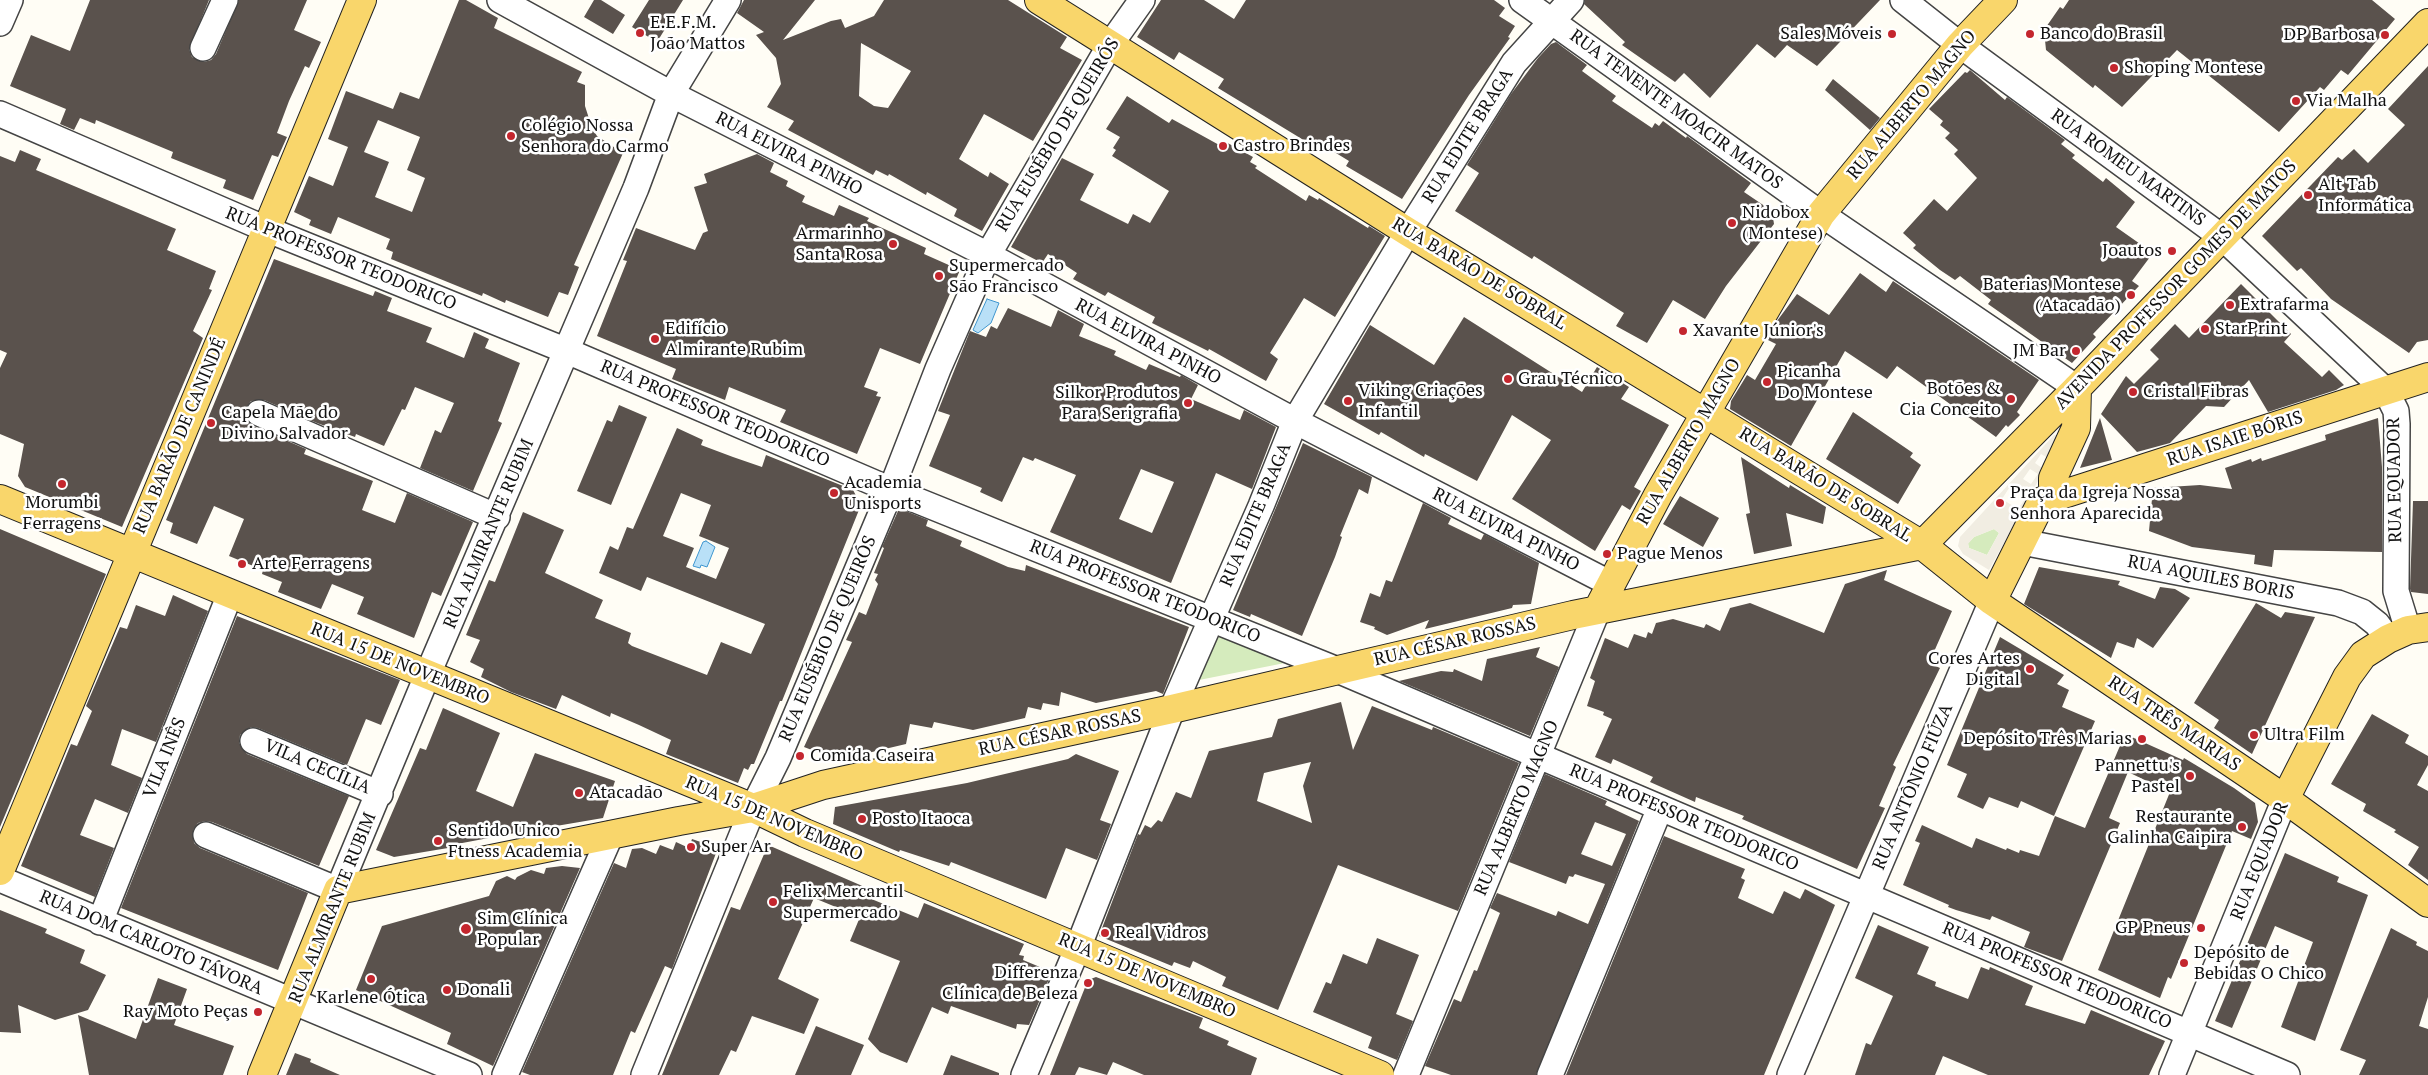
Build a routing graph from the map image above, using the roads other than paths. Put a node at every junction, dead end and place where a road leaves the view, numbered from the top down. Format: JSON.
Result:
{"nodes":[{"id":1,"x":10,"y":0,"type":"edge"},
{"id":2,"x":225,"y":0,"type":"edge"},
{"id":3,"x":362,"y":0,"type":"edge"},
{"id":4,"x":500,"y":0,"type":"edge"},
{"id":5,"x":728,"y":0,"type":"edge"},
{"id":6,"x":1039,"y":0,"type":"edge"},
{"id":7,"x":1142,"y":0,"type":"edge"},
{"id":8,"x":1522,"y":0,"type":"edge"},
{"id":9,"x":1570,"y":0,"type":"edge"},
{"id":10,"x":1903,"y":0,"type":"edge"},
{"id":11,"x":2003,"y":0,"type":"edge"},
{"id":12,"x":1550,"y":20,"type":"junction"},
{"id":13,"x":2428,"y":22,"type":"edge"},
{"id":14,"x":0,"y":23,"type":"edge"},
{"id":15,"x":1110,"y":45,"type":"junction"},
{"id":16,"x":1960,"y":45,"type":"junction"},
{"id":17,"x":203,"y":48,"type":"dead end"},
{"id":18,"x":671,"y":94,"type":"junction"},
{"id":19,"x":0,"y":114,"type":"edge"},
{"id":20,"x":1821,"y":214,"type":"junction"},
{"id":21,"x":266,"y":230,"type":"junction"},
{"id":22,"x":1408,"y":232,"type":"junction"},
{"id":23,"x":2222,"y":238,"type":"junction"},
{"id":24,"x":988,"y":255,"type":"junction"},
{"id":25,"x":567,"y":351,"type":"junction"},
{"id":26,"x":2428,"y":377,"type":"edge"},
{"id":27,"x":2078,"y":388,"type":"junction"},
{"id":28,"x":2386,"y":391,"type":"junction"},
{"id":29,"x":1706,"y":411,"type":"junction"},
{"id":30,"x":259,"y":413,"type":"dead end"},
{"id":31,"x":1295,"y":421,"type":"junction"},
{"id":32,"x":891,"y":490,"type":"junction"},
{"id":33,"x":2053,"y":498,"type":"junction"},
{"id":34,"x":0,"y":499,"type":"edge"},
{"id":35,"x":497,"y":517,"type":"junction"},
{"id":36,"x":2022,"y":542,"type":"junction"},
{"id":37,"x":1922,"y":545,"type":"junction"},
{"id":38,"x":131,"y":554,"type":"junction"},
{"id":39,"x":1611,"y":584,"type":"junction"},
{"id":40,"x":230,"y":594,"type":"junction"},
{"id":41,"x":1992,"y":601,"type":"junction"},
{"id":42,"x":1598,"y":609,"type":"junction"},
{"id":43,"x":1212,"y":618,"type":"junction"},
{"id":44,"x":2408,"y":632,"type":"edge"},
{"id":45,"x":1335,"y":669,"type":"junction"},
{"id":46,"x":427,"y":676,"type":"junction"},
{"id":47,"x":1172,"y":709,"type":"junction"},
{"id":48,"x":253,"y":741,"type":"dead end"},
{"id":49,"x":1539,"y":757,"type":"junction"},
{"id":50,"x":380,"y":794,"type":"junction"},
{"id":51,"x":2285,"y":799,"type":"junction"},
{"id":52,"x":753,"y":808,"type":"junction"},
{"id":53,"x":1660,"y":808,"type":"junction"},
{"id":54,"x":612,"y":834,"type":"junction"},
{"id":55,"x":206,"y":835,"type":"dead end"},
{"id":56,"x":0,"y":872,"type":"edge"},
{"id":57,"x":0,"y":879,"type":"edge"},
{"id":58,"x":338,"y":890,"type":"junction"},
{"id":59,"x":1867,"y":895,"type":"junction"},
{"id":60,"x":2428,"y":903,"type":"edge"},
{"id":61,"x":100,"y":922,"type":"junction"},
{"id":62,"x":1078,"y":947,"type":"junction"},
{"id":63,"x":294,"y":1003,"type":"junction"},
{"id":64,"x":2190,"y":1033,"type":"junction"},
{"id":65,"x":262,"y":1075,"type":"edge"},
{"id":66,"x":469,"y":1075,"type":"edge"},
{"id":67,"x":505,"y":1075,"type":"edge"},
{"id":68,"x":644,"y":1075,"type":"edge"},
{"id":69,"x":1024,"y":1075,"type":"edge"},
{"id":70,"x":1380,"y":1075,"type":"edge"},
{"id":71,"x":1406,"y":1075,"type":"edge"},
{"id":72,"x":1550,"y":1075,"type":"edge"},
{"id":73,"x":1790,"y":1075,"type":"edge"},
{"id":74,"x":2172,"y":1075,"type":"edge"},
{"id":75,"x":2287,"y":1075,"type":"edge"}],
"edges":[{"from":1,"to":14,"type":"street"},
{"from":2,"to":17,"type":"street"},
{"from":3,"to":21,"type":"main road","name":"RUA BARÃO DE CANINDÉ"},
{"from":4,"to":18,"type":"street","name":"RUA ELVIRA PINHO"},
{"from":5,"to":18,"type":"street","name":"RUA ALMIRANTE RUBIM"},
{"from":6,"to":15,"type":"main road","name":"RUA BARÃO DE SOBRAL"},
{"from":7,"to":15,"type":"street","name":"RUA EUSÉBIO DE QUEIRÓS"},
{"from":8,"to":12,"type":"street","name":"RUA TENENTE MOACIR MATOS"},
{"from":9,"to":12,"type":"street","name":"RUA EDITE BRAGA"},
{"from":10,"to":16,"type":"street","name":"RUA ROMEU MARTINS"},
{"from":11,"to":16,"type":"main road","name":"RUA ALBERTO MAGNO"},
{"from":12,"to":20,"type":"street","name":"RUA TENENTE MOACIR MATOS"},
{"from":12,"to":22,"type":"street","name":"RUA EDITE BRAGA"},
{"from":13,"to":23,"type":"main road","name":"AVENIDA PROFESSOR GOMES DE MATOS"},
{"from":15,"to":22,"type":"main road","name":"RUA BARÃO DE SOBRAL"},
{"from":15,"to":24,"type":"street","name":"RUA EUSÉBIO DE QUEIRÓS"},
{"from":16,"to":20,"type":"main road","name":"RUA ALBERTO MAGNO"},
{"from":16,"to":23,"type":"street","name":"RUA ROMEU MARTINS"},
{"from":18,"to":24,"type":"street","name":"RUA ELVIRA PINHO"},
{"from":18,"to":25,"type":"street","name":"RUA ALMIRANTE RUBIM"},
{"from":19,"to":21,"type":"street","name":"RUA PROFESSOR TEODORICO"},
{"from":20,"to":27,"type":"street","name":"RUA TENENTE MOACIR MATOS"},
{"from":20,"to":29,"type":"main road","name":"RUA ALBERTO MAGNO"},
{"from":21,"to":25,"type":"street","name":"RUA PROFESSOR TEODORICO"},
{"from":21,"to":38,"type":"main road","name":"RUA BARÃO DE CANINDÉ"},
{"from":22,"to":29,"type":"main road","name":"RUA BARÃO DE SOBRAL"},
{"from":22,"to":31,"type":"street","name":"RUA EDITE BRAGA"},
{"from":23,"to":27,"type":"main road","name":"AVENIDA PROFESSOR GOMES DE MATOS"},
{"from":23,"to":28,"type":"street","name":"RUA ROMEU MARTINS"},
{"from":24,"to":31,"type":"street","name":"RUA ELVIRA PINHO"},
{"from":24,"to":32,"type":"street","name":"RUA EUSÉBIO DE QUEIRÓS"},
{"from":25,"to":32,"type":"street","name":"RUA PROFESSOR TEODORICO"},
{"from":25,"to":35,"type":"street","name":"RUA ALMIRANTE RUBIM"},
{"from":26,"to":28,"type":"main road","name":"RUA ISAIE BÓRIS"},
{"from":27,"to":33,"type":"main road"},
{"from":27,"to":37,"type":"main road","name":"AVENIDA PROFESSOR GOMES DE MATOS"},
{"from":28,"to":33,"type":"main road","name":"RUA ISAIE BÓRIS"},
{"from":28,"to":44,"type":"street","name":"RUA EQUADOR"},
{"from":29,"to":37,"type":"main road","name":"RUA BARÃO DE SOBRAL"},
{"from":29,"to":39,"type":"main road","name":"RUA ALBERTO MAGNO"},
{"from":30,"to":35,"type":"street"},
{"from":31,"to":39,"type":"street","name":"RUA ELVIRA PINHO"},
{"from":31,"to":43,"type":"street","name":"RUA EDITE BRAGA"},
{"from":32,"to":43,"type":"street","name":"RUA PROFESSOR TEODORICO"},
{"from":32,"to":52,"type":"street","name":"RUA EUSÉBIO DE QUEIRÓS"},
{"from":33,"to":36,"type":"main road","name":"RUA ANTÔNIO FIÚZA"},
{"from":34,"to":38,"type":"main road","name":"RUA 15 DE NOVEMBRO"},
{"from":35,"to":46,"type":"street","name":"RUA ALMIRANTE RUBIM"},
{"from":36,"to":41,"type":"main road","name":"RUA ANTÔNIO FIÚZA"},
{"from":36,"to":44,"type":"street","name":"RUA AQUILES BORIS"},
{"from":37,"to":41,"type":"main road","name":"RUA TRÊS MARIAS"},
{"from":37,"to":42,"type":"main road","name":"RUA CÉSAR ROSSAS"},
{"from":38,"to":40,"type":"main road","name":"RUA 15 DE NOVEMBRO"},
{"from":38,"to":56,"type":"main road","name":"RUA BARÃO DE CANINDÉ"},
{"from":39,"to":42,"type":"main road","name":"RUA ALBERTO MAGNO"},
{"from":40,"to":46,"type":"main road","name":"RUA 15 DE NOVEMBRO"},
{"from":40,"to":61,"type":"street","name":"VILA INÊS"},
{"from":41,"to":51,"type":"main road","name":"RUA TRÊS MARIAS"},
{"from":41,"to":59,"type":"street","name":"RUA ANTÔNIO FIÚZA"},
{"from":42,"to":45,"type":"main road","name":"RUA CÉSAR ROSSAS"},
{"from":42,"to":49,"type":"street","name":"RUA ALBERTO MAGNO"},
{"from":43,"to":45,"type":"street","name":"RUA PROFESSOR TEODORICO"},
{"from":43,"to":47,"type":"street","name":"RUA EDITE BRAGA"},
{"from":44,"to":51,"type":"main road","name":"RUA EQUADOR"},
{"from":45,"to":47,"type":"main road","name":"RUA CÉSAR ROSSAS"},
{"from":45,"to":49,"type":"street","name":"RUA PROFESSOR TEODORICO"},
{"from":46,"to":50,"type":"street","name":"RUA ALMIRANTE RUBIM"},
{"from":46,"to":52,"type":"main road","name":"RUA 15 DE NOVEMBRO"},
{"from":47,"to":52,"type":"main road","name":"RUA CÉSAR ROSSAS"},
{"from":47,"to":62,"type":"street","name":"RUA EDITE BRAGA"},
{"from":48,"to":50,"type":"street","name":"VILA CECÍLIA"},
{"from":49,"to":53,"type":"street","name":"RUA PROFESSOR TEODORICO"},
{"from":49,"to":71,"type":"street","name":"RUA ALBERTO MAGNO"},
{"from":50,"to":58,"type":"street","name":"RUA ALMIRANTE RUBIM"},
{"from":51,"to":60,"type":"main road","name":"RUA TRÊS MARIAS"},
{"from":51,"to":64,"type":"street","name":"RUA EQUADOR"},
{"from":52,"to":54,"type":"main road","name":"RUA CÉSAR ROSSAS"},
{"from":52,"to":62,"type":"main road","name":"RUA 15 DE NOVEMBRO"},
{"from":52,"to":68,"type":"street","name":"RUA EUSÉBIO DE QUEIRÓS"},
{"from":53,"to":59,"type":"street","name":"RUA PROFESSOR TEODORICO"},
{"from":53,"to":72,"type":"street"},
{"from":54,"to":58,"type":"main road","name":"RUA CÉSAR ROSSAS"},
{"from":54,"to":67,"type":"street"},
{"from":55,"to":58,"type":"street"},
{"from":57,"to":61,"type":"street","name":"RUA DOM CARLOTO TÁVORA"},
{"from":58,"to":63,"type":"main road","name":"RUA ALMIRANTE RUBIM"},
{"from":59,"to":64,"type":"street","name":"RUA PROFESSOR TEODORICO"},
{"from":59,"to":73,"type":"street","name":"RUA ANTÔNIO FIÚZA"},
{"from":61,"to":63,"type":"street","name":"RUA DOM CARLOTO TÁVORA"},
{"from":62,"to":69,"type":"street","name":"RUA EDITE BRAGA"},
{"from":62,"to":70,"type":"main road","name":"RUA 15 DE NOVEMBRO"},
{"from":63,"to":65,"type":"main road","name":"RUA ALMIRANTE RUBIM"},
{"from":63,"to":66,"type":"street","name":"RUA DOM CARLOTO TÁVORA"},
{"from":64,"to":74,"type":"street","name":"RUA EQUADOR"},
{"from":64,"to":75,"type":"street","name":"RUA PROFESSOR TEODORICO"}]}
